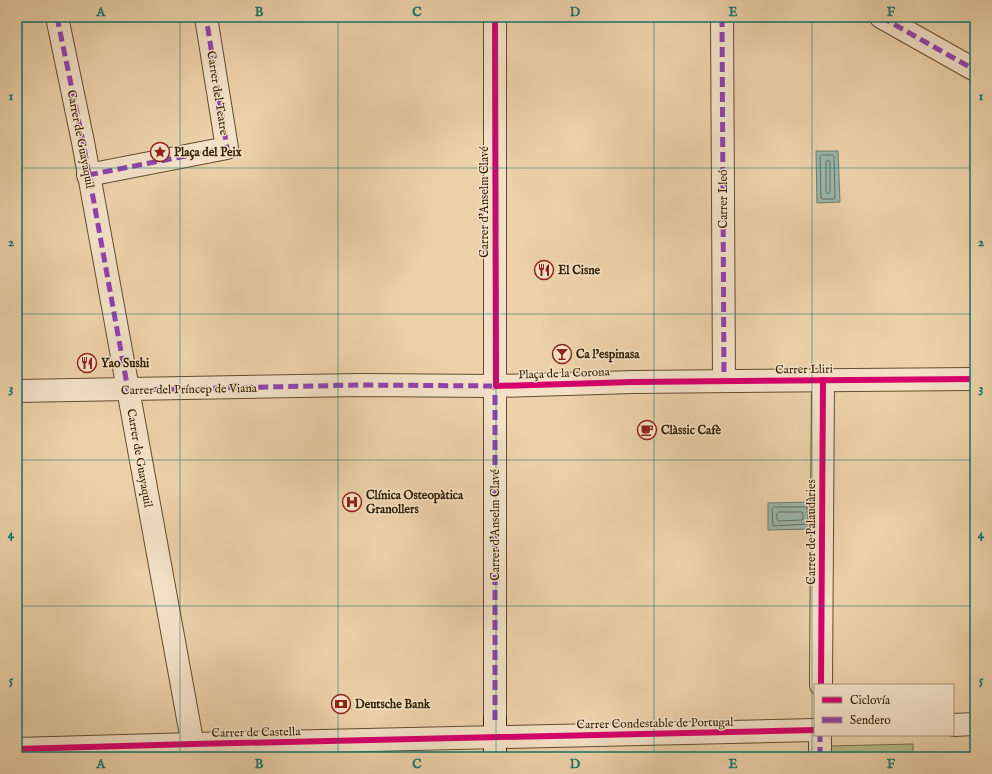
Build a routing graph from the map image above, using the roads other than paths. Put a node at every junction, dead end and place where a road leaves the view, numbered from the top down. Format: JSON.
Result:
{"nodes":[{"id":1,"x":57,"y":17,"type":"edge"},
{"id":2,"x":206,"y":17,"type":"edge"},
{"id":3,"x":495,"y":17,"type":"edge"},
{"id":4,"x":722,"y":17,"type":"edge"},
{"id":5,"x":881,"y":17,"type":"edge"},
{"id":6,"x":975,"y":70,"type":"edge"},
{"id":7,"x":88,"y":175,"type":"junction"},
{"id":8,"x":975,"y":379,"type":"edge"},
{"id":9,"x":823,"y":380,"type":"junction"},
{"id":10,"x":724,"y":381,"type":"junction"},
{"id":11,"x":633,"y":382,"type":"joint"},
{"id":12,"x":360,"y":385,"type":"joint"},
{"id":13,"x":496,"y":386,"type":"junction"},
{"id":14,"x":128,"y":390,"type":"junction"},
{"id":15,"x":17,"y":392,"type":"edge"},
{"id":16,"x":821,"y":684,"type":"edge"},
{"id":17,"x":975,"y":724,"type":"edge"},
{"id":18,"x":954,"y":725,"type":"edge"},
{"id":19,"x":814,"y":730,"type":"edge"},
{"id":20,"x":820,"y":736,"type":"edge"},
{"id":21,"x":495,"y":738,"type":"edge"},
{"id":22,"x":17,"y":749,"type":"edge"},
{"id":23,"x":194,"y":750,"type":"edge"},
{"id":24,"x":820,"y":757,"type":"edge"}],
"edges":[{"from":1,"to":7,"type":"street","name":"Carrer de Guayaquil"},
{"from":2,"to":7,"type":"street","name":"Carrer del Teatre"},
{"from":3,"to":13,"type":"street","name":"Carrer d'Anselm Clavé"},
{"from":4,"to":10,"type":"street","name":"Carrer Lleó"},
{"from":5,"to":6,"type":"street"},
{"from":7,"to":14,"type":"street","name":"Carrer de Guayaquil"},
{"from":8,"to":9,"type":"street","name":"Carrer Lliri"},
{"from":9,"to":10,"type":"street","name":"Carrer Lliri"},
{"from":9,"to":16,"type":"street","name":"Carrer de Palaudàries"},
{"from":10,"to":11,"type":"street","name":"Carrer Lliri"},
{"from":11,"to":13,"type":"street","name":"Plaça de la Corona"},
{"from":12,"to":13,"type":"street","name":"Plaça de la Corona"},
{"from":12,"to":14,"type":"street","name":"Carrer del Príncep de Viana"},
{"from":13,"to":21,"type":"street","name":"Carrer d'Anselm Clavé"},
{"from":14,"to":15,"type":"street","name":"Carrer del Príncep de Viana"},
{"from":14,"to":23,"type":"street","name":"Carrer de Guayaquil"},
{"from":17,"to":18,"type":"street"},
{"from":19,"to":21,"type":"street","name":"Carrer Condestable de Portugal"},
{"from":20,"to":24,"type":"street"},
{"from":21,"to":23,"type":"street","name":"Carrer de Castella"},
{"from":22,"to":23,"type":"street","name":"Carrer de Castella"}]}
